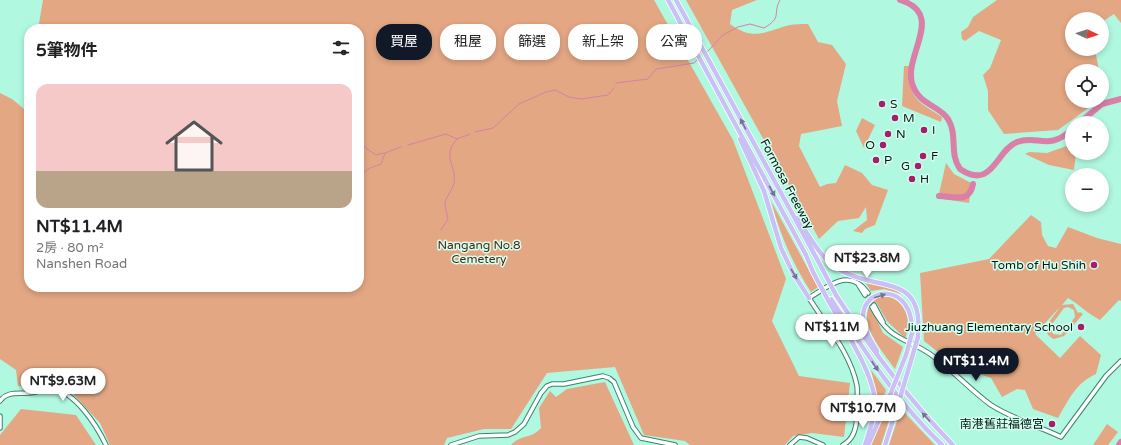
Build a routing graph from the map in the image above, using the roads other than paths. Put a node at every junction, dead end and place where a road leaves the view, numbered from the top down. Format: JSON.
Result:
{"nodes":[{"id":1,"x":668,"y":0,"type":"edge"},
{"id":2,"x":676,"y":0,"type":"edge"},
{"id":3,"x":726,"y":108,"type":"junction"},
{"id":4,"x":781,"y":195,"type":"junction"},
{"id":5,"x":867,"y":294,"type":"tunnel mouth"},
{"id":6,"x":809,"y":298,"type":"junction"},
{"id":7,"x":829,"y":299,"type":"junction"},
{"id":8,"x":873,"y":306,"type":"tunnel mouth"},
{"id":9,"x":1121,"y":361,"type":"edge"},
{"id":10,"x":883,"y":363,"type":"junction"},
{"id":11,"x":0,"y":401,"type":"edge"},
{"id":12,"x":0,"y":416,"type":"edge"},
{"id":13,"x":0,"y":428,"type":"edge"},
{"id":14,"x":106,"y":445,"type":"edge"},
{"id":15,"x":451,"y":445,"type":"edge"},
{"id":16,"x":675,"y":445,"type":"edge"},
{"id":17,"x":790,"y":445,"type":"edge"},
{"id":18,"x":823,"y":445,"type":"edge"},
{"id":19,"x":842,"y":445,"type":"edge"},
{"id":20,"x":865,"y":445,"type":"edge"},
{"id":21,"x":868,"y":445,"type":"edge"},
{"id":22,"x":885,"y":445,"type":"edge"},
{"id":23,"x":942,"y":445,"type":"edge"},
{"id":24,"x":953,"y":445,"type":"edge"}],
"edges":[{"from":1,"to":3,"type":"highway","name":"Formosa Freeway"},
{"from":4,"to":2,"type":"highway","name":"Formosa Freeway","one_way":true},
{"from":3,"to":6,"type":"highway","one_way":true},
{"from":3,"to":7,"type":"highway","name":"Formosa Freeway","one_way":true,"bridge":true},
{"from":4,"to":10,"type":"highway","name":"Formosa Freeway","bridge":true},
{"from":4,"to":22,"type":"highway","bridge":true},
{"from":5,"to":6,"type":"main road"},
{"from":6,"to":19,"type":"main road"},
{"from":7,"to":20,"type":"highway"},
{"from":7,"to":23,"type":"highway","one_way":true},
{"from":8,"to":9,"type":"main road"},
{"from":10,"to":21,"type":"highway","one_way":true,"bridge":true},
{"from":24,"to":10,"type":"highway","name":"Formosa Freeway","one_way":true},
{"from":11,"to":14,"type":"main road"},
{"from":12,"to":13,"type":"main road"},
{"from":15,"to":16,"type":"main road"},
{"from":17,"to":18,"type":"main road"}]}
